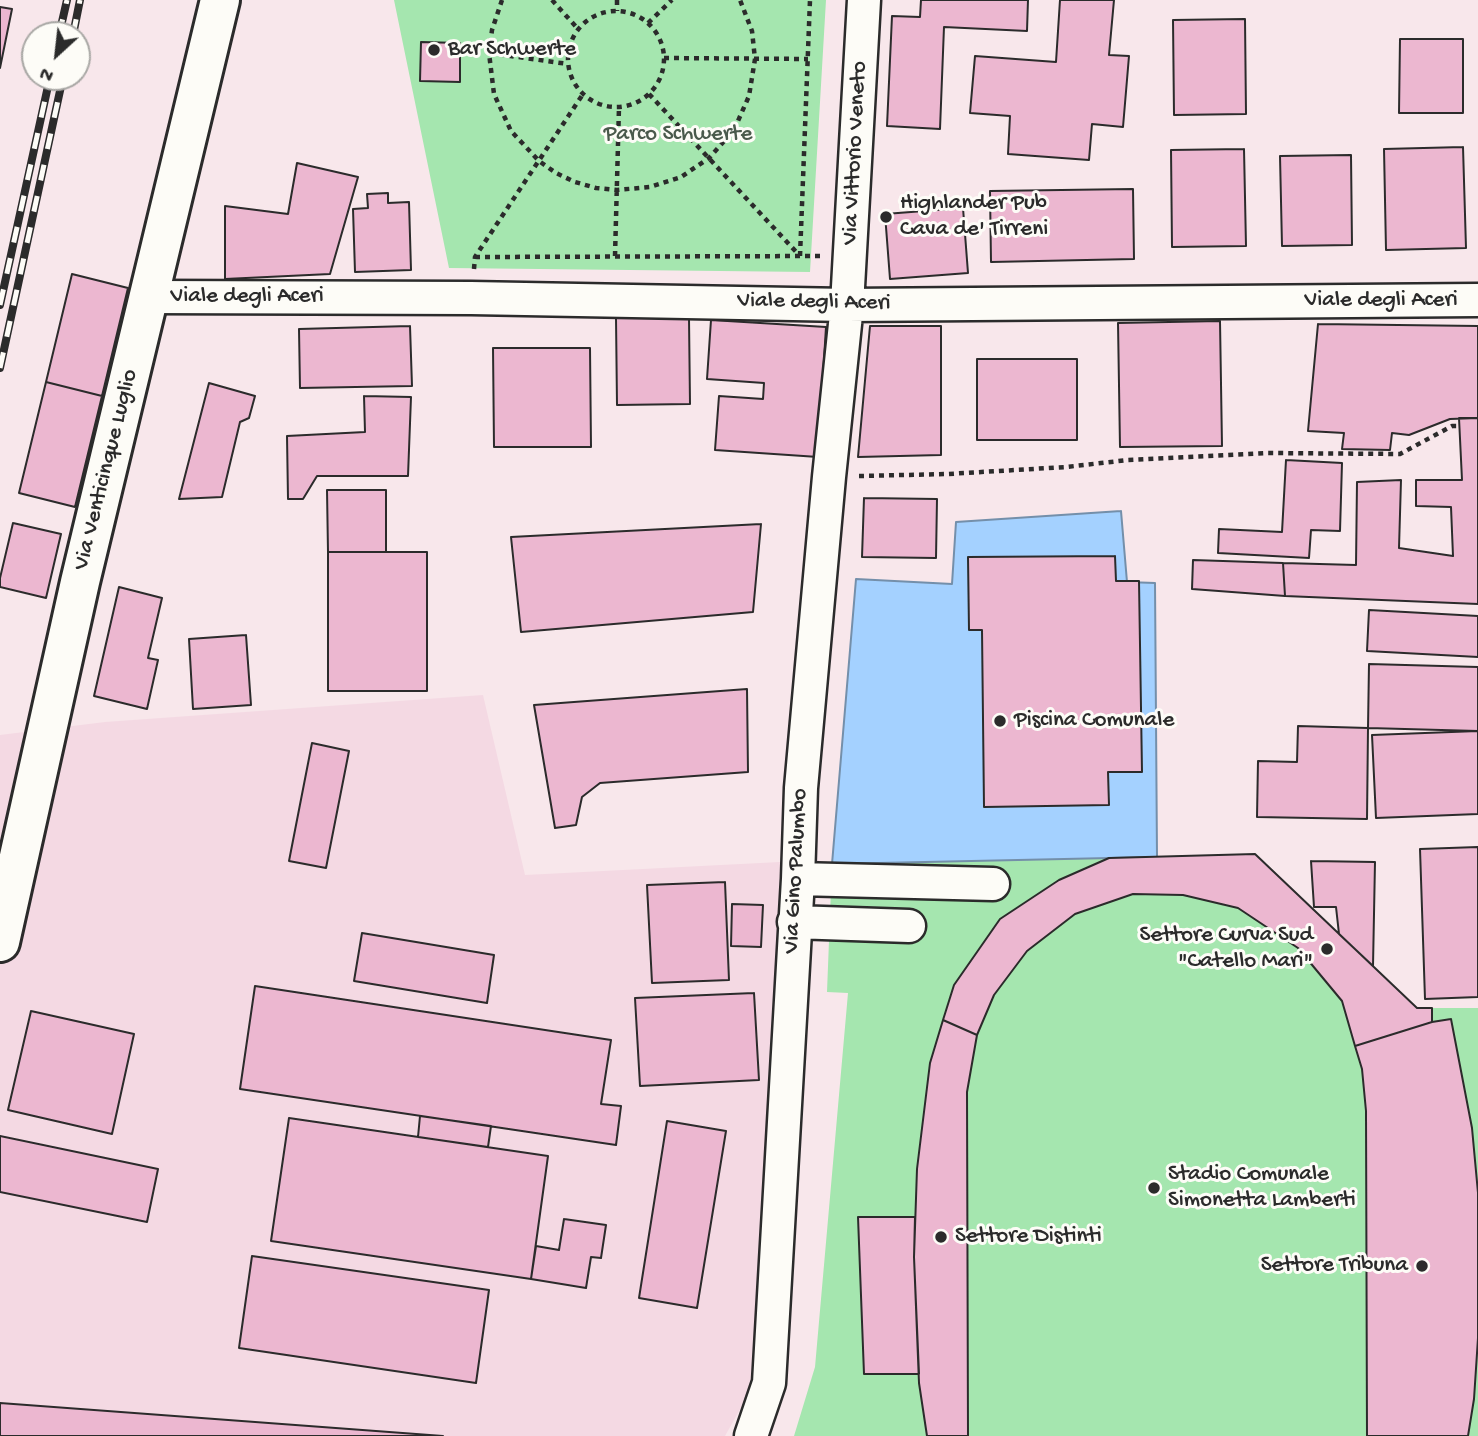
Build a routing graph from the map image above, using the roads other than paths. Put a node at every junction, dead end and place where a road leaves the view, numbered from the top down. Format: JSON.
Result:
{"nodes":[{"id":1,"x":220,"y":0,"type":"edge"},
{"id":2,"x":864,"y":0,"type":"edge"},
{"id":3,"x":149,"y":297,"type":"junction"},
{"id":4,"x":1478,"y":300,"type":"edge"},
{"id":5,"x":847,"y":305,"type":"junction"},
{"id":6,"x":798,"y":878,"type":"junction"},
{"id":7,"x":993,"y":884,"type":"dead end"},
{"id":8,"x":794,"y":922,"type":"junction"},
{"id":9,"x":909,"y":926,"type":"dead end"},
{"id":10,"x":0,"y":942,"type":"edge"},
{"id":11,"x":751,"y":1436,"type":"edge"}],
"edges":[{"from":1,"to":3,"type":"main road","name":"Via Venticinque Luglio"},
{"from":2,"to":5,"type":"street","name":"Via Vittorio Veneto"},
{"from":3,"to":5,"type":"street","name":"Viale degli Aceri"},
{"from":3,"to":10,"type":"main road","name":"Via Venticinque Luglio"},
{"from":4,"to":5,"type":"street","name":"Viale degli Aceri"},
{"from":5,"to":6,"type":"street","name":"Via Gino Palumbo"},
{"from":6,"to":7,"type":"street"},
{"from":6,"to":8,"type":"street","name":"Via Gino Palumbo"},
{"from":8,"to":9,"type":"street"},
{"from":8,"to":11,"type":"street","name":"Via Gino Palumbo"}]}
